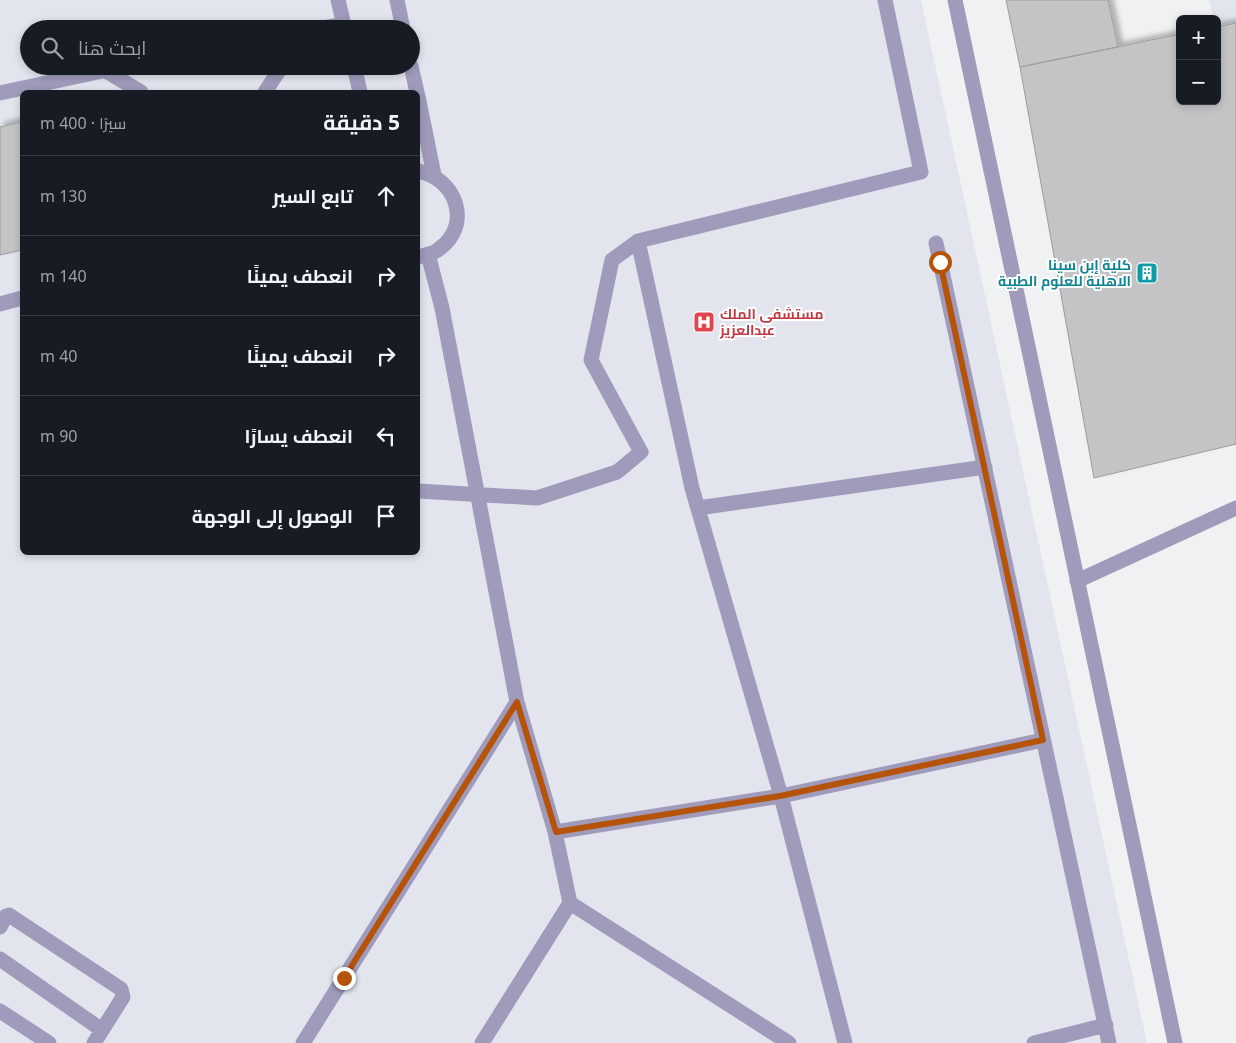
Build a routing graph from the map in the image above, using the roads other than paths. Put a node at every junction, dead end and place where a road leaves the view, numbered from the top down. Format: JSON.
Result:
{"nodes":[{"id":1,"x":338,"y":0,"type":"edge"},
{"id":2,"x":398,"y":0,"type":"edge"},
{"id":3,"x":885,"y":0,"type":"edge"},
{"id":4,"x":954,"y":0,"type":"edge"},
{"id":5,"x":343,"y":20,"type":"edge"},
{"id":6,"x":401,"y":20,"type":"edge"},
{"id":7,"x":83,"y":75,"type":"edge"},
{"id":8,"x":114,"y":75,"type":"edge"},
{"id":9,"x":276,"y":75,"type":"edge"},
{"id":10,"x":356,"y":75,"type":"edge"},
{"id":11,"x":413,"y":75,"type":"edge"},
{"id":12,"x":138,"y":90,"type":"edge"},
{"id":13,"x":266,"y":90,"type":"edge"},
{"id":14,"x":360,"y":90,"type":"edge"},
{"id":15,"x":417,"y":90,"type":"edge"},
{"id":16,"x":0,"y":93,"type":"edge"},
{"id":17,"x":420,"y":106,"type":"edge"},
{"id":18,"x":420,"y":172,"type":"edge"},
{"id":19,"x":434,"y":175,"type":"junction"},
{"id":20,"x":638,"y":241,"type":"junction"},
{"id":21,"x":936,"y":243,"type":"dead end"},
{"id":22,"x":423,"y":256,"type":"edge"},
{"id":23,"x":20,"y":299,"type":"edge"},
{"id":24,"x":0,"y":304,"type":"edge"},
{"id":25,"x":985,"y":467,"type":"junction"},
{"id":26,"x":420,"y":491,"type":"edge"},
{"id":27,"x":478,"y":495,"type":"junction"},
{"id":28,"x":698,"y":508,"type":"junction"},
{"id":29,"x":1236,"y":508,"type":"edge"},
{"id":30,"x":1077,"y":581,"type":"junction"},
{"id":31,"x":517,"y":702,"type":"junction"},
{"id":32,"x":1043,"y":740,"type":"junction"},
{"id":33,"x":780,"y":796,"type":"junction"},
{"id":34,"x":556,"y":832,"type":"junction"},
{"id":35,"x":570,"y":902,"type":"junction"},
{"id":36,"x":0,"y":927,"type":"edge"},
{"id":37,"x":0,"y":959,"type":"edge"},
{"id":38,"x":0,"y":1011,"type":"edge"},
{"id":39,"x":1106,"y":1025,"type":"junction"},
{"id":40,"x":98,"y":1037,"type":"edge"},
{"id":41,"x":49,"y":1043,"type":"edge"},
{"id":42,"x":302,"y":1043,"type":"edge"},
{"id":43,"x":482,"y":1043,"type":"edge"},
{"id":44,"x":789,"y":1043,"type":"edge"},
{"id":45,"x":845,"y":1043,"type":"edge"},
{"id":46,"x":1034,"y":1043,"type":"edge"},
{"id":47,"x":1109,"y":1043,"type":"edge"},
{"id":48,"x":1175,"y":1043,"type":"edge"}],
"edges":[{"from":1,"to":5,"type":"street"},
{"from":2,"to":6,"type":"street"},
{"from":3,"to":20,"type":"street"},
{"from":4,"to":30,"type":"street"},
{"from":7,"to":16,"type":"street"},
{"from":8,"to":12,"type":"street"},
{"from":9,"to":13,"type":"street"},
{"from":10,"to":14,"type":"street"},
{"from":11,"to":15,"type":"street"},
{"from":17,"to":19,"type":"street"},
{"from":18,"to":19,"type":"street"},
{"from":19,"to":22,"type":"street"},
{"from":20,"to":27,"type":"street"},
{"from":20,"to":28,"type":"street"},
{"from":21,"to":25,"type":"street"},
{"from":22,"to":27,"type":"street"},
{"from":23,"to":24,"type":"street"},
{"from":25,"to":28,"type":"street"},
{"from":25,"to":32,"type":"street"},
{"from":26,"to":27,"type":"street"},
{"from":27,"to":31,"type":"street"},
{"from":28,"to":33,"type":"street"},
{"from":29,"to":30,"type":"street"},
{"from":30,"to":48,"type":"street"},
{"from":31,"to":34,"type":"street"},
{"from":31,"to":42,"type":"street"},
{"from":32,"to":33,"type":"street"},
{"from":32,"to":39,"type":"street"},
{"from":33,"to":34,"type":"street"},
{"from":33,"to":45,"type":"street"},
{"from":34,"to":35,"type":"street"},
{"from":35,"to":43,"type":"street"},
{"from":35,"to":44,"type":"street"},
{"from":36,"to":40,"type":"street"},
{"from":37,"to":40,"type":"street"},
{"from":38,"to":41,"type":"street"},
{"from":39,"to":46,"type":"street"},
{"from":39,"to":47,"type":"street"}]}
